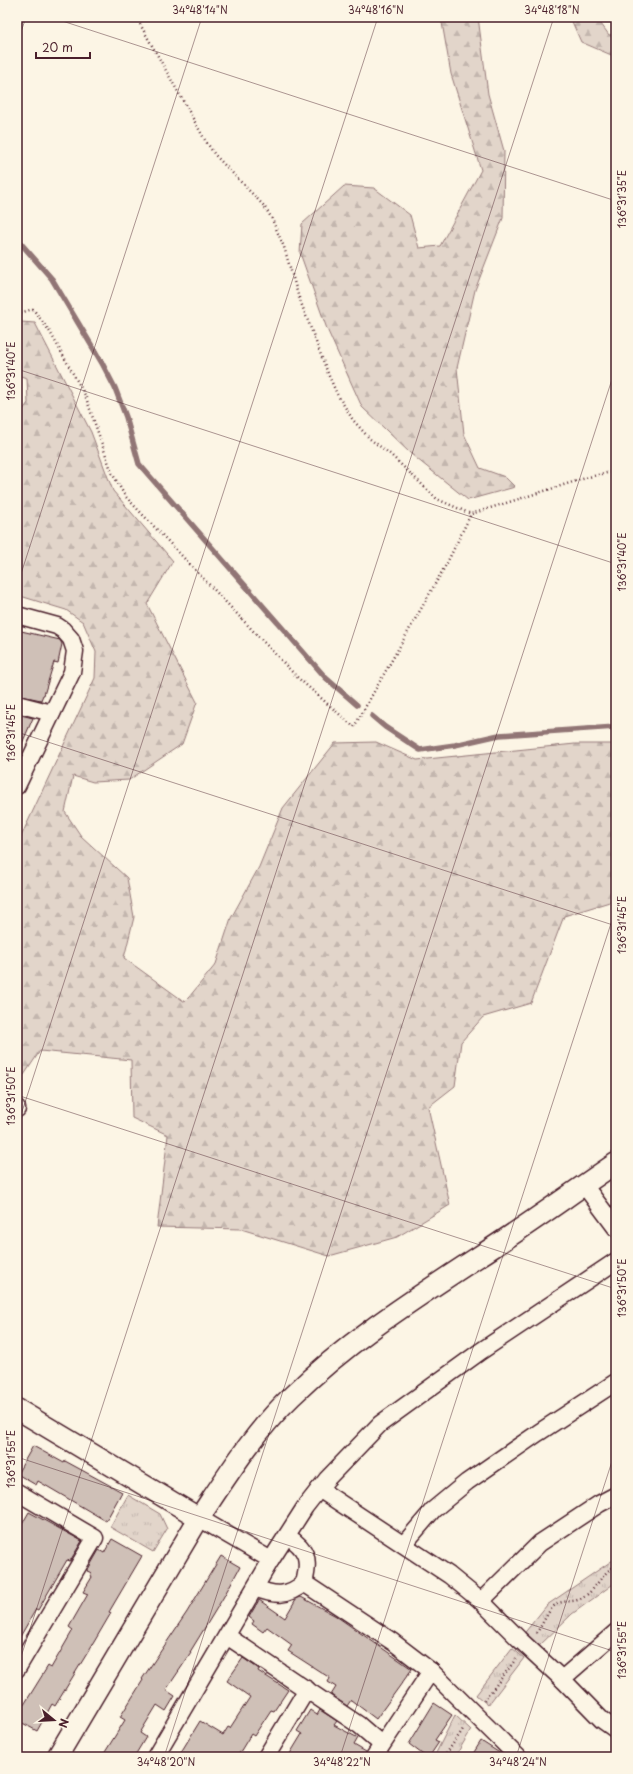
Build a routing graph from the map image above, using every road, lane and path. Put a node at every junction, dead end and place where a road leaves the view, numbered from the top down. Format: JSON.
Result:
{"nodes":[{"id":1,"x":26,"y":17,"type":"edge"},
{"id":2,"x":136,"y":17,"type":"edge"},
{"id":3,"x":17,"y":26,"type":"edge"},
{"id":4,"x":17,"y":314,"type":"edge"},
{"id":5,"x":616,"y":474,"type":"edge"},
{"id":6,"x":471,"y":514,"type":"junction"},
{"id":7,"x":17,"y":615,"type":"edge"},
{"id":8,"x":17,"y":704,"type":"edge"},
{"id":9,"x":52,"y":713,"type":"junction"},
{"id":10,"x":17,"y":786,"type":"edge"},
{"id":11,"x":616,"y":1163,"type":"edge"},
{"id":12,"x":584,"y":1185,"type":"junction"},
{"id":13,"x":616,"y":1228,"type":"edge"},
{"id":14,"x":616,"y":1261,"type":"edge"},
{"id":15,"x":616,"y":1382,"type":"edge"},
{"id":16,"x":17,"y":1409,"type":"edge"},
{"id":17,"x":319,"y":1489,"type":"junction"},
{"id":18,"x":17,"y":1492,"type":"edge"},
{"id":19,"x":616,"y":1495,"type":"edge"},
{"id":20,"x":199,"y":1518,"type":"junction"},
{"id":21,"x":287,"y":1536,"type":"junction"},
{"id":22,"x":404,"y":1544,"type":"junction"},
{"id":23,"x":271,"y":1560,"type":"junction"},
{"id":24,"x":616,"y":1566,"type":"edge"},
{"id":25,"x":304,"y":1583,"type":"junction"},
{"id":26,"x":255,"y":1588,"type":"junction"},
{"id":27,"x":481,"y":1600,"type":"junction"},
{"id":28,"x":616,"y":1632,"type":"edge"},
{"id":29,"x":227,"y":1636,"type":"junction"},
{"id":30,"x":526,"y":1645,"type":"junction"},
{"id":31,"x":17,"y":1669,"type":"edge"},
{"id":32,"x":431,"y":1671,"type":"junction"},
{"id":33,"x":562,"y":1679,"type":"junction"},
{"id":34,"x":307,"y":1690,"type":"junction"},
{"id":35,"x":475,"y":1713,"type":"junction"},
{"id":36,"x":616,"y":1730,"type":"edge"},
{"id":37,"x":378,"y":1750,"type":"edge"},
{"id":38,"x":516,"y":1756,"type":"edge"},
{"id":39,"x":57,"y":1757,"type":"edge"},
{"id":40,"x":155,"y":1757,"type":"edge"},
{"id":41,"x":266,"y":1757,"type":"edge"},
{"id":42,"x":444,"y":1757,"type":"edge"}],
"edges":[{"from":1,"to":3,"type":"path"},
{"from":2,"to":6,"type":"path"},
{"from":4,"to":6,"type":"path"},
{"from":5,"to":6,"type":"path"},
{"from":7,"to":9,"type":"street"},
{"from":8,"to":9,"type":"street"},
{"from":9,"to":10,"type":"street"},
{"from":11,"to":12,"type":"street"},
{"from":12,"to":13,"type":"street"},
{"from":12,"to":20,"type":"street"},
{"from":14,"to":17,"type":"street"},
{"from":15,"to":22,"type":"street"},
{"from":16,"to":20,"type":"street"},
{"from":17,"to":21,"type":"street"},
{"from":17,"to":22,"type":"street"},
{"from":18,"to":31,"type":"street"},
{"from":19,"to":27,"type":"street"},
{"from":20,"to":23,"type":"street"},
{"from":20,"to":39,"type":"street"},
{"from":21,"to":23,"type":"street"},
{"from":21,"to":25,"type":"street"},
{"from":22,"to":27,"type":"street"},
{"from":23,"to":26,"type":"street"},
{"from":24,"to":30,"type":"path"},
{"from":25,"to":26,"type":"street"},
{"from":25,"to":32,"type":"street"},
{"from":26,"to":29,"type":"street"},
{"from":27,"to":30,"type":"street"},
{"from":28,"to":33,"type":"street"},
{"from":29,"to":34,"type":"street"},
{"from":29,"to":40,"type":"street"},
{"from":30,"to":33,"type":"street"},
{"from":30,"to":35,"type":"path"},
{"from":32,"to":35,"type":"street"},
{"from":32,"to":37,"type":"street"},
{"from":33,"to":36,"type":"street"},
{"from":34,"to":37,"type":"street"},
{"from":34,"to":41,"type":"street"},
{"from":35,"to":38,"type":"street"},
{"from":35,"to":42,"type":"path"}]}
